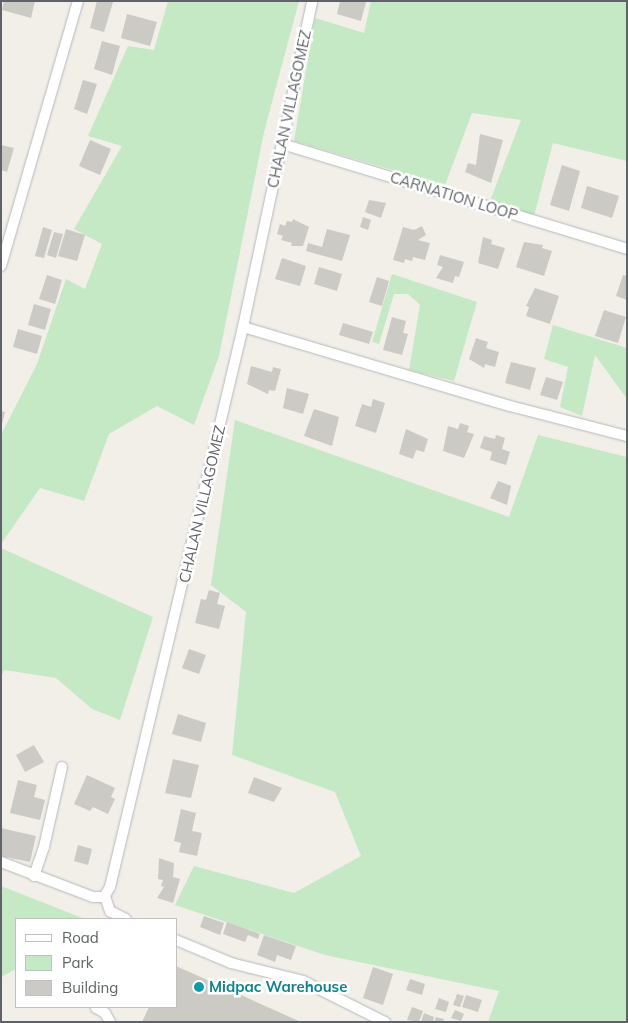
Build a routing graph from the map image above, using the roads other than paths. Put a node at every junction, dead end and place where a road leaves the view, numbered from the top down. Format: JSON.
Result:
{"nodes":[{"id":1,"x":78,"y":1,"type":"edge"},
{"id":2,"x":312,"y":1,"type":"edge"},
{"id":3,"x":282,"y":144,"type":"junction"},
{"id":4,"x":627,"y":249,"type":"edge"},
{"id":5,"x":1,"y":266,"type":"edge"},
{"id":6,"x":243,"y":326,"type":"junction"},
{"id":7,"x":627,"y":436,"type":"edge"},
{"id":8,"x":62,"y":767,"type":"dead end"},
{"id":9,"x":1,"y":862,"type":"edge"},
{"id":10,"x":34,"y":876,"type":"junction"},
{"id":11,"x":105,"y":896,"type":"junction"},
{"id":12,"x":124,"y":918,"type":"edge"},
{"id":13,"x":178,"y":941,"type":"edge"},
{"id":14,"x":96,"y":1008,"type":"dead end"},
{"id":15,"x":110,"y":1022,"type":"edge"},
{"id":16,"x":385,"y":1022,"type":"edge"}],
"edges":[{"from":1,"to":5,"type":"street"},
{"from":2,"to":3,"type":"street","name":"CHALAN VILLAGOMEZ"},
{"from":3,"to":4,"type":"street","name":"CARNATION LOOP"},
{"from":3,"to":6,"type":"street","name":"CHALAN VILLAGOMEZ"},
{"from":6,"to":7,"type":"street"},
{"from":6,"to":11,"type":"street","name":"CHALAN VILLAGOMEZ"},
{"from":8,"to":10,"type":"street"},
{"from":9,"to":10,"type":"street"},
{"from":10,"to":11,"type":"street"},
{"from":11,"to":12,"type":"street"},
{"from":13,"to":16,"type":"street"},
{"from":14,"to":15,"type":"street"}]}
